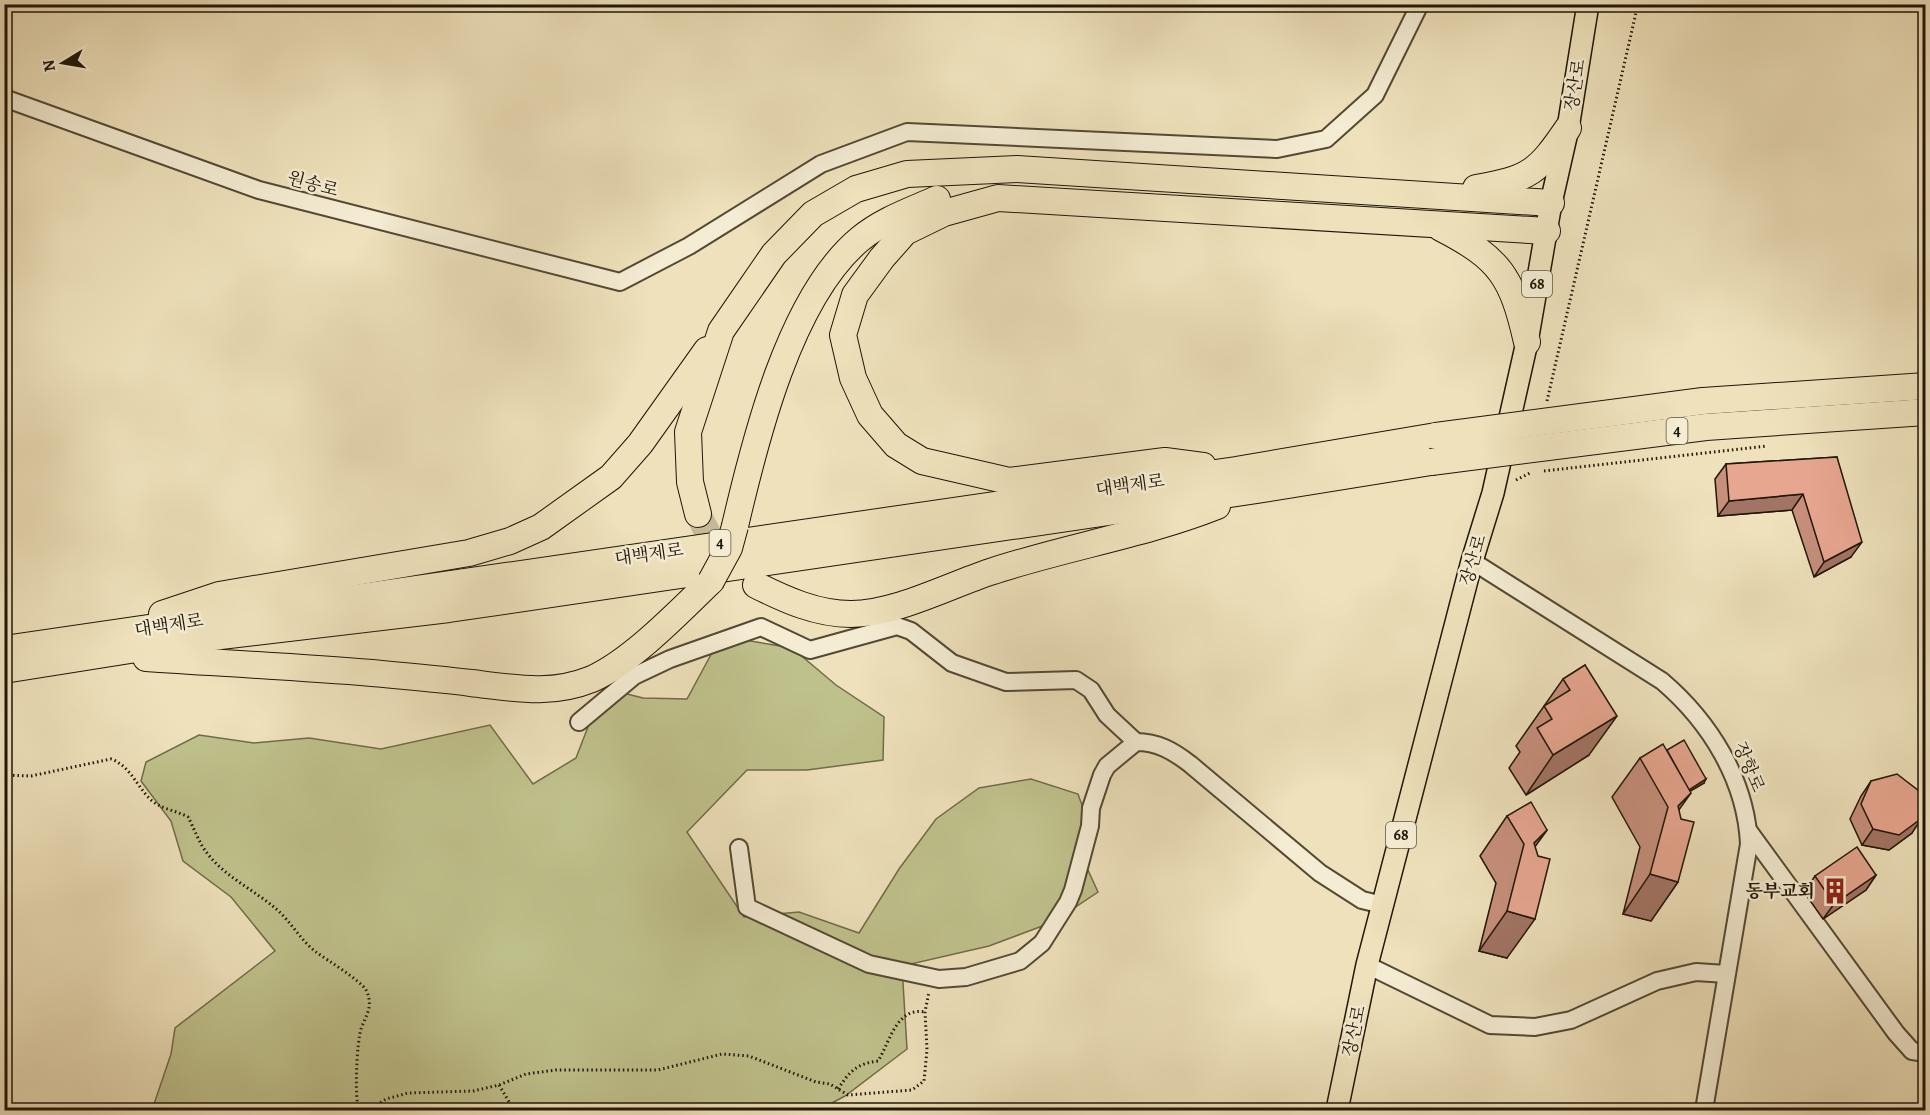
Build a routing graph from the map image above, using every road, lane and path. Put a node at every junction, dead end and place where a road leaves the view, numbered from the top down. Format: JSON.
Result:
{"nodes":[{"id":1,"x":1420,"y":4,"type":"edge"},
{"id":2,"x":1588,"y":4,"type":"edge"},
{"id":3,"x":1638,"y":4,"type":"edge"},
{"id":4,"x":4,"y":98,"type":"edge"},
{"id":5,"x":1569,"y":128,"type":"junction"},
{"id":6,"x":1439,"y":194,"type":"junction"},
{"id":7,"x":998,"y":198,"type":"junction"},
{"id":8,"x":1551,"y":203,"type":"junction"},
{"id":9,"x":1432,"y":224,"type":"junction"},
{"id":10,"x":1547,"y":231,"type":"junction"},
{"id":11,"x":721,"y":331,"type":"junction"},
{"id":12,"x":1527,"y":342,"type":"junction"},
{"id":13,"x":1926,"y":386,"type":"edge"},
{"id":14,"x":1546,"y":404,"type":"dead end"},
{"id":15,"x":1926,"y":412,"type":"edge"},
{"id":16,"x":1776,"y":445,"type":"dead end"},
{"id":17,"x":1533,"y":461,"type":"dead end"},
{"id":18,"x":1236,"y":470,"type":"junction"},
{"id":19,"x":1530,"y":473,"type":"junction"},
{"id":20,"x":1257,"y":490,"type":"junction"},
{"id":21,"x":1493,"y":494,"type":"junction"},
{"id":22,"x":698,"y":514,"type":"tunnel mouth"},
{"id":23,"x":1472,"y":561,"type":"junction"},
{"id":24,"x":756,"y":585,"type":"dead end"},
{"id":25,"x":94,"y":646,"type":"junction"},
{"id":26,"x":4,"y":649,"type":"edge"},
{"id":27,"x":4,"y":670,"type":"edge"},
{"id":28,"x":579,"y":722,"type":"dead end"},
{"id":29,"x":1136,"y":742,"type":"junction"},
{"id":30,"x":4,"y":775,"type":"edge"},
{"id":31,"x":1748,"y":830,"type":"junction"},
{"id":32,"x":739,"y":848,"type":"dead end"},
{"id":33,"x":1383,"y":905,"type":"junction"},
{"id":34,"x":1367,"y":965,"type":"junction"},
{"id":35,"x":1726,"y":975,"type":"junction"},
{"id":36,"x":1926,"y":1053,"type":"edge"},
{"id":37,"x":499,"y":1085,"type":"junction"},
{"id":38,"x":838,"y":1089,"type":"junction"},
{"id":39,"x":359,"y":1110,"type":"edge"},
{"id":40,"x":369,"y":1110,"type":"edge"},
{"id":41,"x":514,"y":1110,"type":"edge"},
{"id":42,"x":1337,"y":1110,"type":"edge"},
{"id":43,"x":1704,"y":1110,"type":"edge"}],
"edges":[{"from":1,"to":4,"type":"street","name":"원송로"},
{"from":2,"to":5,"type":"main road","name":"장산로","number":"68"},
{"from":3,"to":14,"type":"path"},
{"from":5,"to":6,"type":"highway"},
{"from":5,"to":8,"type":"main road","name":"장산로","number":"68"},
{"from":6,"to":8,"type":"highway"},
{"from":6,"to":11,"type":"highway"},
{"from":7,"to":9,"type":"highway"},
{"from":7,"to":18,"type":"highway"},
{"from":7,"to":25,"type":"highway","bridge":true},
{"from":8,"to":10,"type":"main road","name":"장산로","number":"68"},
{"from":9,"to":10,"type":"highway"},
{"from":9,"to":12,"type":"highway"},
{"from":10,"to":12,"type":"main road","name":"장산로","number":"68"},
{"from":11,"to":22,"type":"highway"},
{"from":11,"to":25,"type":"highway"},
{"from":12,"to":21,"type":"main road","name":"장산로","number":"68"},
{"from":13,"to":18,"type":"highway","name":"대백제로","number":"4","bridge":true},
{"from":15,"to":20,"type":"highway","name":"대백제로","number":"4","bridge":true},
{"from":16,"to":19,"type":"path"},
{"from":17,"to":19,"type":"path"},
{"from":18,"to":25,"type":"highway","name":"대백제로","number":"4"},
{"from":19,"to":21,"type":"path"},
{"from":20,"to":24,"type":"highway"},
{"from":20,"to":25,"type":"highway","name":"대백제로"},
{"from":21,"to":23,"type":"main road","name":"장산로","number":"68"},
{"from":23,"to":31,"type":"street","name":"장항로"},
{"from":23,"to":33,"type":"main road","name":"장산로","number":"68"},
{"from":25,"to":26,"type":"highway","name":"대백제로","number":"4"},
{"from":25,"to":27,"type":"highway","name":"대백제로"},
{"from":28,"to":29,"type":"street"},
{"from":29,"to":32,"type":"street"},
{"from":29,"to":33,"type":"street"},
{"from":30,"to":39,"type":"path"},
{"from":31,"to":35,"type":"street","name":"장항로"},
{"from":31,"to":36,"type":"street"},
{"from":33,"to":34,"type":"main road","name":"장산로","number":"68"},
{"from":34,"to":35,"type":"street"},
{"from":34,"to":42,"type":"main road","name":"장산로","number":"68"},
{"from":35,"to":43,"type":"street","name":"장항로"},
{"from":37,"to":38,"type":"path"},
{"from":37,"to":40,"type":"path"},
{"from":37,"to":41,"type":"path"},
{"from":38,"to":38,"type":"path"}]}
